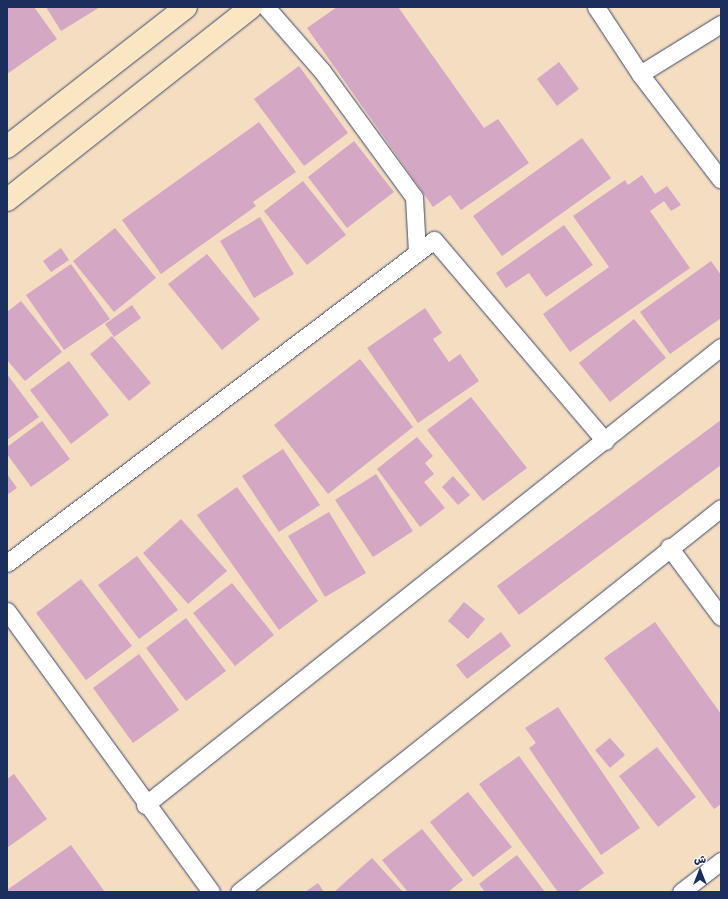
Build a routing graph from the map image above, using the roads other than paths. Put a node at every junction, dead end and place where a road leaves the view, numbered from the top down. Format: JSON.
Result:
{"nodes":[{"id":1,"x":186,"y":7,"type":"edge"},
{"id":2,"x":251,"y":7,"type":"edge"},
{"id":3,"x":266,"y":7,"type":"edge"},
{"id":4,"x":596,"y":7,"type":"edge"},
{"id":5,"x":721,"y":24,"type":"edge"},
{"id":6,"x":640,"y":74,"type":"junction"},
{"id":7,"x":7,"y":147,"type":"edge"},
{"id":8,"x":721,"y":180,"type":"edge"},
{"id":9,"x":7,"y":200,"type":"edge"},
{"id":10,"x":417,"y":252,"type":"junction"},
{"id":11,"x":721,"y":347,"type":"edge"},
{"id":12,"x":605,"y":441,"type":"junction"},
{"id":13,"x":721,"y":508,"type":"edge"},
{"id":14,"x":669,"y":547,"type":"junction"},
{"id":15,"x":7,"y":563,"type":"edge"},
{"id":16,"x":7,"y":611,"type":"edge"},
{"id":17,"x":721,"y":617,"type":"edge"},
{"id":18,"x":146,"y":805,"type":"junction"},
{"id":19,"x":721,"y":861,"type":"edge"},
{"id":20,"x":211,"y":892,"type":"edge"},
{"id":21,"x":239,"y":892,"type":"edge"},
{"id":22,"x":681,"y":892,"type":"edge"}],
"edges":[{"from":1,"to":7,"type":"street"},
{"from":2,"to":9,"type":"street"},
{"from":3,"to":10,"type":"street"},
{"from":4,"to":6,"type":"street"},
{"from":5,"to":6,"type":"street"},
{"from":6,"to":8,"type":"street"},
{"from":10,"to":12,"type":"street"},
{"from":10,"to":15,"type":"street"},
{"from":11,"to":12,"type":"street"},
{"from":12,"to":18,"type":"street"},
{"from":13,"to":14,"type":"street"},
{"from":14,"to":17,"type":"street"},
{"from":14,"to":21,"type":"street"},
{"from":16,"to":18,"type":"street"},
{"from":18,"to":20,"type":"street"},
{"from":19,"to":22,"type":"street"}]}
